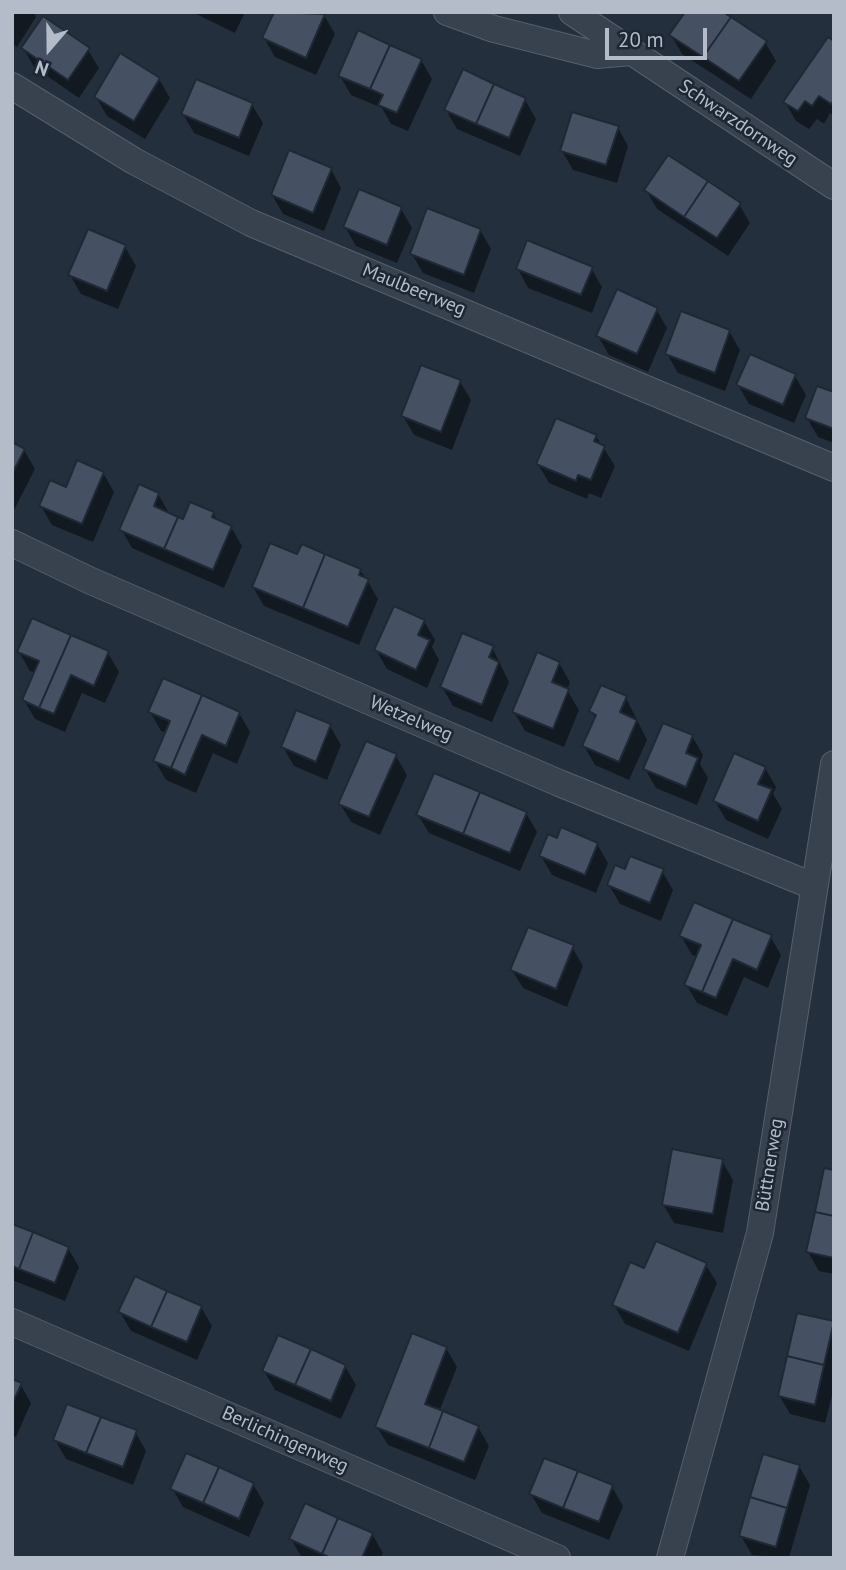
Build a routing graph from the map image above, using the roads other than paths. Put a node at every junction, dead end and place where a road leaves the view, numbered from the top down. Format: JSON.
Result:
{"nodes":[{"id":1,"x":447,"y":12,"type":"edge"},
{"id":2,"x":572,"y":12,"type":"edge"},
{"id":3,"x":631,"y":52,"type":"junction"},
{"id":4,"x":12,"y":86,"type":"edge"},
{"id":5,"x":834,"y":186,"type":"edge"},
{"id":6,"x":831,"y":468,"type":"edge"},
{"id":7,"x":12,"y":543,"type":"edge"},
{"id":8,"x":834,"y":764,"type":"edge"},
{"id":9,"x":813,"y":886,"type":"junction"},
{"id":10,"x":12,"y":1322,"type":"edge"},
{"id":11,"x":557,"y":1558,"type":"edge"},
{"id":12,"x":670,"y":1558,"type":"edge"}],
"edges":[{"from":1,"to":3,"type":"street"},
{"from":2,"to":3,"type":"street","name":"Schwarzdornweg"},
{"from":3,"to":5,"type":"street","name":"Schwarzdornweg"},
{"from":4,"to":6,"type":"street","name":"Maulbeerweg"},
{"from":7,"to":9,"type":"street","name":"Wetzelweg"},
{"from":8,"to":9,"type":"street","name":"Büttnerweg"},
{"from":9,"to":12,"type":"street","name":"Büttnerweg"},
{"from":10,"to":11,"type":"street","name":"Berlichingenweg"}]}
